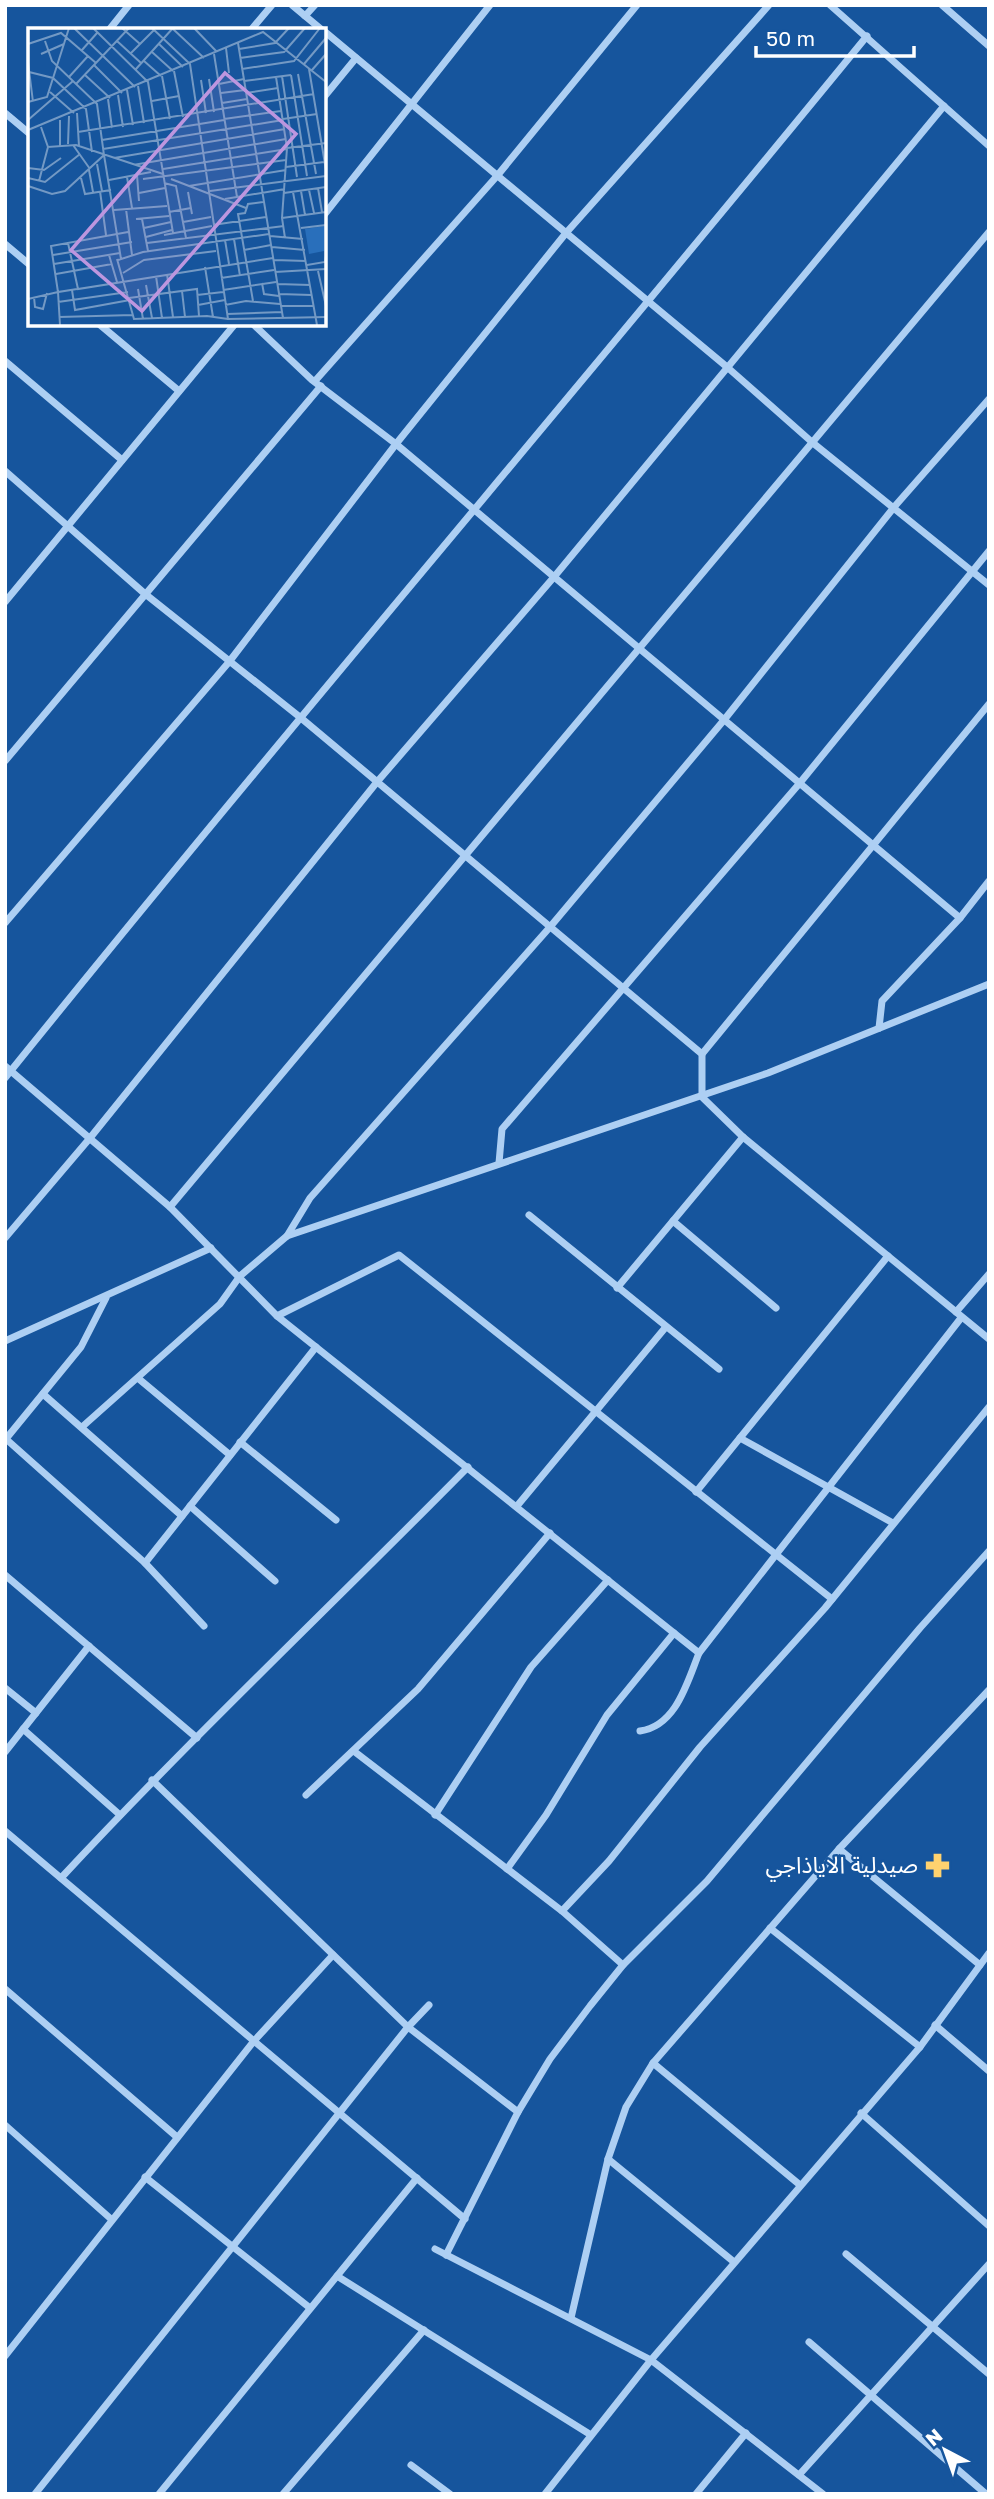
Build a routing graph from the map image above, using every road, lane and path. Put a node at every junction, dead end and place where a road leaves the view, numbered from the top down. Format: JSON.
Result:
{"nodes":[{"id":1,"x":129,"y":5,"type":"edge"},
{"id":2,"x":272,"y":5,"type":"edge"},
{"id":3,"x":292,"y":5,"type":"edge"},
{"id":4,"x":315,"y":5,"type":"edge"},
{"id":5,"x":490,"y":5,"type":"edge"},
{"id":6,"x":637,"y":5,"type":"edge"},
{"id":7,"x":769,"y":5,"type":"edge"},
{"id":8,"x":830,"y":5,"type":"edge"},
{"id":9,"x":942,"y":5,"type":"edge"},
{"id":10,"x":306,"y":16,"type":"junction"},
{"id":11,"x":112,"y":28,"type":"edge"},
{"id":12,"x":253,"y":28,"type":"edge"},
{"id":13,"x":320,"y":28,"type":"edge"},
{"id":14,"x":326,"y":33,"type":"edge"},
{"id":15,"x":867,"y":36,"type":"junction"},
{"id":16,"x":989,"y":47,"type":"edge"},
{"id":17,"x":356,"y":58,"type":"junction"},
{"id":18,"x":326,"y":95,"type":"edge"},
{"id":19,"x":413,"y":106,"type":"junction"},
{"id":20,"x":944,"y":106,"type":"junction"},
{"id":21,"x":5,"y":113,"type":"edge"},
{"id":22,"x":28,"y":131,"type":"edge"},
{"id":23,"x":989,"y":146,"type":"edge"},
{"id":24,"x":497,"y":176,"type":"junction"},
{"id":25,"x":326,"y":213,"type":"edge"},
{"id":26,"x":989,"y":232,"type":"edge"},
{"id":27,"x":566,"y":233,"type":"junction"},
{"id":28,"x":5,"y":244,"type":"edge"},
{"id":29,"x":28,"y":263,"type":"edge"},
{"id":30,"x":650,"y":303,"type":"junction"},
{"id":31,"x":101,"y":326,"type":"edge"},
{"id":32,"x":233,"y":326,"type":"edge"},
{"id":33,"x":255,"y":326,"type":"edge"},
{"id":34,"x":5,"y":361,"type":"edge"},
{"id":35,"x":727,"y":367,"type":"junction"},
{"id":36,"x":318,"y":384,"type":"junction"},
{"id":37,"x":179,"y":391,"type":"junction"},
{"id":38,"x":989,"y":399,"type":"edge"},
{"id":39,"x":813,"y":443,"type":"junction"},
{"id":40,"x":396,"y":444,"type":"junction"},
{"id":41,"x":122,"y":460,"type":"junction"},
{"id":42,"x":5,"y":471,"type":"edge"},
{"id":43,"x":894,"y":506,"type":"junction"},
{"id":44,"x":473,"y":509,"type":"junction"},
{"id":45,"x":69,"y":524,"type":"junction"},
{"id":46,"x":989,"y":551,"type":"edge"},
{"id":47,"x":971,"y":570,"type":"junction"},
{"id":48,"x":554,"y":577,"type":"junction"},
{"id":49,"x":989,"y":585,"type":"edge"},
{"id":50,"x":144,"y":593,"type":"junction"},
{"id":51,"x":5,"y":602,"type":"edge"},
{"id":52,"x":639,"y":648,"type":"junction"},
{"id":53,"x":229,"y":662,"type":"junction"},
{"id":54,"x":989,"y":704,"type":"edge"},
{"id":55,"x":301,"y":718,"type":"junction"},
{"id":56,"x":724,"y":720,"type":"junction"},
{"id":57,"x":5,"y":761,"type":"edge"},
{"id":58,"x":377,"y":782,"type":"junction"},
{"id":59,"x":799,"y":784,"type":"junction"},
{"id":60,"x":875,"y":845,"type":"junction"},
{"id":61,"x":463,"y":857,"type":"junction"},
{"id":62,"x":989,"y":881,"type":"edge"},
{"id":63,"x":960,"y":918,"type":"junction"},
{"id":64,"x":5,"y":923,"type":"edge"},
{"id":65,"x":550,"y":927,"type":"junction"},
{"id":66,"x":989,"y":984,"type":"edge"},
{"id":67,"x":626,"y":988,"type":"junction"},
{"id":68,"x":878,"y":1028,"type":"junction"},
{"id":69,"x":702,"y":1054,"type":"junction"},
{"id":70,"x":8,"y":1068,"type":"edge"},
{"id":71,"x":5,"y":1078,"type":"edge"},
{"id":72,"x":702,"y":1097,"type":"junction"},
{"id":73,"x":743,"y":1137,"type":"junction"},
{"id":74,"x":90,"y":1138,"type":"junction"},
{"id":75,"x":499,"y":1163,"type":"junction"},
{"id":76,"x":170,"y":1207,"type":"junction"},
{"id":77,"x":529,"y":1215,"type":"dead end"},
{"id":78,"x":673,"y":1221,"type":"junction"},
{"id":79,"x":287,"y":1236,"type":"junction"},
{"id":80,"x":5,"y":1238,"type":"edge"},
{"id":81,"x":211,"y":1248,"type":"junction"},
{"id":82,"x":888,"y":1256,"type":"junction"},
{"id":83,"x":989,"y":1274,"type":"edge"},
{"id":84,"x":240,"y":1276,"type":"junction"},
{"id":85,"x":617,"y":1288,"type":"junction"},
{"id":86,"x":106,"y":1297,"type":"junction"},
{"id":87,"x":776,"y":1308,"type":"dead end"},
{"id":88,"x":959,"y":1315,"type":"junction"},
{"id":89,"x":277,"y":1316,"type":"junction"},
{"id":90,"x":665,"y":1328,"type":"junction"},
{"id":91,"x":989,"y":1339,"type":"edge"},
{"id":92,"x":5,"y":1341,"type":"edge"},
{"id":93,"x":316,"y":1347,"type":"junction"},
{"id":94,"x":719,"y":1369,"type":"dead end"},
{"id":95,"x":139,"y":1379,"type":"junction"},
{"id":96,"x":43,"y":1394,"type":"junction"},
{"id":97,"x":989,"y":1407,"type":"edge"},
{"id":98,"x":596,"y":1412,"type":"junction"},
{"id":99,"x":82,"y":1427,"type":"junction"},
{"id":100,"x":740,"y":1437,"type":"junction"},
{"id":101,"x":6,"y":1439,"type":"edge"},
{"id":102,"x":240,"y":1442,"type":"junction"},
{"id":103,"x":230,"y":1455,"type":"junction"},
{"id":104,"x":468,"y":1467,"type":"junction"},
{"id":105,"x":829,"y":1487,"type":"junction"},
{"id":106,"x":696,"y":1492,"type":"junction"},
{"id":107,"x":190,"y":1506,"type":"junction"},
{"id":108,"x":517,"y":1506,"type":"junction"},
{"id":109,"x":182,"y":1516,"type":"junction"},
{"id":110,"x":336,"y":1520,"type":"dead end"},
{"id":111,"x":893,"y":1523,"type":"junction"},
{"id":112,"x":550,"y":1533,"type":"junction"},
{"id":113,"x":989,"y":1551,"type":"edge"},
{"id":114,"x":775,"y":1555,"type":"junction"},
{"id":115,"x":145,"y":1563,"type":"junction"},
{"id":116,"x":5,"y":1575,"type":"edge"},
{"id":117,"x":608,"y":1580,"type":"junction"},
{"id":118,"x":275,"y":1581,"type":"dead end"},
{"id":119,"x":832,"y":1599,"type":"junction"},
{"id":120,"x":204,"y":1626,"type":"dead end"},
{"id":121,"x":674,"y":1633,"type":"junction"},
{"id":122,"x":89,"y":1646,"type":"junction"},
{"id":123,"x":699,"y":1653,"type":"junction"},
{"id":124,"x":5,"y":1688,"type":"edge"},
{"id":125,"x":989,"y":1690,"type":"edge"},
{"id":126,"x":36,"y":1713,"type":"junction"},
{"id":127,"x":23,"y":1729,"type":"junction"},
{"id":128,"x":640,"y":1731,"type":"dead end"},
{"id":129,"x":197,"y":1738,"type":"junction"},
{"id":130,"x":5,"y":1752,"type":"edge"},
{"id":131,"x":355,"y":1752,"type":"junction"},
{"id":132,"x":152,"y":1780,"type":"junction"},
{"id":133,"x":306,"y":1796,"type":"dead end"},
{"id":134,"x":120,"y":1815,"type":"junction"},
{"id":135,"x":435,"y":1815,"type":"junction"},
{"id":136,"x":5,"y":1831,"type":"edge"},
{"id":137,"x":839,"y":1849,"type":"junction"},
{"id":138,"x":507,"y":1870,"type":"junction"},
{"id":139,"x":61,"y":1878,"type":"junction"},
{"id":140,"x":562,"y":1911,"type":"junction"},
{"id":141,"x":770,"y":1928,"type":"junction"},
{"id":142,"x":989,"y":1953,"type":"edge"},
{"id":143,"x":333,"y":1955,"type":"junction"},
{"id":144,"x":623,"y":1965,"type":"junction"},
{"id":145,"x":980,"y":1965,"type":"junction"},
{"id":146,"x":5,"y":1989,"type":"edge"},
{"id":147,"x":429,"y":2005,"type":"dead end"},
{"id":148,"x":935,"y":2025,"type":"junction"},
{"id":149,"x":408,"y":2027,"type":"junction"},
{"id":150,"x":254,"y":2041,"type":"junction"},
{"id":151,"x":920,"y":2047,"type":"junction"},
{"id":152,"x":653,"y":2063,"type":"junction"},
{"id":153,"x":989,"y":2071,"type":"edge"},
{"id":154,"x":518,"y":2112,"type":"junction"},
{"id":155,"x":861,"y":2113,"type":"junction"},
{"id":156,"x":341,"y":2114,"type":"junction"},
{"id":157,"x":5,"y":2125,"type":"edge"},
{"id":158,"x":177,"y":2137,"type":"junction"},
{"id":159,"x":608,"y":2159,"type":"junction"},
{"id":160,"x":145,"y":2177,"type":"junction"},
{"id":161,"x":416,"y":2178,"type":"junction"},
{"id":162,"x":800,"y":2185,"type":"junction"},
{"id":163,"x":111,"y":2219,"type":"junction"},
{"id":164,"x":465,"y":2219,"type":"junction"},
{"id":165,"x":989,"y":2226,"type":"edge"},
{"id":166,"x":233,"y":2247,"type":"junction"},
{"id":167,"x":435,"y":2249,"type":"dead end"},
{"id":168,"x":846,"y":2254,"type":"dead end"},
{"id":169,"x":446,"y":2255,"type":"junction"},
{"id":170,"x":734,"y":2262,"type":"junction"},
{"id":171,"x":989,"y":2264,"type":"edge"},
{"id":172,"x":337,"y":2276,"type":"junction"},
{"id":173,"x":310,"y":2308,"type":"junction"},
{"id":174,"x":571,"y":2318,"type":"junction"},
{"id":175,"x":932,"y":2327,"type":"junction"},
{"id":176,"x":424,"y":2330,"type":"junction"},
{"id":177,"x":809,"y":2342,"type":"dead end"},
{"id":178,"x":5,"y":2357,"type":"edge"},
{"id":179,"x":651,"y":2360,"type":"junction"},
{"id":180,"x":989,"y":2374,"type":"edge"},
{"id":181,"x":871,"y":2395,"type":"junction"},
{"id":182,"x":746,"y":2433,"type":"junction"},
{"id":183,"x":592,"y":2435,"type":"junction"},
{"id":184,"x":411,"y":2465,"type":"dead end"},
{"id":185,"x":799,"y":2474,"type":"junction"},
{"id":186,"x":819,"y":2492,"type":"edge"},
{"id":187,"x":35,"y":2494,"type":"edge"},
{"id":188,"x":159,"y":2494,"type":"edge"},
{"id":189,"x":283,"y":2494,"type":"edge"},
{"id":190,"x":450,"y":2494,"type":"edge"},
{"id":191,"x":545,"y":2494,"type":"edge"},
{"id":192,"x":696,"y":2494,"type":"edge"},
{"id":193,"x":986,"y":2494,"type":"edge"}],
"edges":[{"from":1,"to":11,"type":"street"},
{"from":2,"to":12,"type":"street"},
{"from":3,"to":10,"type":"street"},
{"from":4,"to":10,"type":"street"},
{"from":5,"to":19,"type":"street"},
{"from":6,"to":24,"type":"street"},
{"from":7,"to":27,"type":"street"},
{"from":8,"to":15,"type":"street"},
{"from":9,"to":16,"type":"street"},
{"from":10,"to":13,"type":"street"},
{"from":14,"to":17,"type":"street"},
{"from":15,"to":20,"type":"street"},
{"from":15,"to":30,"type":"street"},
{"from":17,"to":18,"type":"street"},
{"from":17,"to":19,"type":"street"},
{"from":19,"to":24,"type":"street"},
{"from":19,"to":25,"type":"street"},
{"from":20,"to":23,"type":"street"},
{"from":20,"to":35,"type":"street"},
{"from":21,"to":22,"type":"street"},
{"from":24,"to":27,"type":"street"},
{"from":24,"to":36,"type":"street"},
{"from":26,"to":39,"type":"street"},
{"from":27,"to":30,"type":"street"},
{"from":27,"to":40,"type":"street"},
{"from":28,"to":29,"type":"street"},
{"from":30,"to":35,"type":"street"},
{"from":30,"to":44,"type":"street"},
{"from":31,"to":37,"type":"street"},
{"from":32,"to":37,"type":"street"},
{"from":33,"to":36,"type":"street"},
{"from":34,"to":41,"type":"street"},
{"from":35,"to":39,"type":"street"},
{"from":35,"to":48,"type":"street"},
{"from":36,"to":40,"type":"street"},
{"from":36,"to":50,"type":"street"},
{"from":37,"to":41,"type":"street"},
{"from":38,"to":43,"type":"street"},
{"from":39,"to":43,"type":"street"},
{"from":39,"to":52,"type":"street"},
{"from":40,"to":44,"type":"street"},
{"from":40,"to":53,"type":"street"},
{"from":41,"to":45,"type":"street"},
{"from":42,"to":45,"type":"street"},
{"from":43,"to":47,"type":"street"},
{"from":43,"to":56,"type":"street"},
{"from":44,"to":48,"type":"street"},
{"from":44,"to":55,"type":"street"},
{"from":45,"to":50,"type":"street"},
{"from":45,"to":51,"type":"street"},
{"from":46,"to":47,"type":"street"},
{"from":47,"to":49,"type":"street"},
{"from":47,"to":59,"type":"street"},
{"from":48,"to":52,"type":"street"},
{"from":48,"to":58,"type":"street"},
{"from":50,"to":53,"type":"street"},
{"from":50,"to":57,"type":"street"},
{"from":52,"to":56,"type":"street"},
{"from":52,"to":61,"type":"street"},
{"from":53,"to":55,"type":"street"},
{"from":53,"to":64,"type":"street"},
{"from":54,"to":60,"type":"street"},
{"from":55,"to":58,"type":"street"},
{"from":55,"to":70,"type":"street"},
{"from":56,"to":59,"type":"street"},
{"from":56,"to":65,"type":"street"},
{"from":58,"to":61,"type":"street"},
{"from":58,"to":74,"type":"street"},
{"from":59,"to":60,"type":"street"},
{"from":59,"to":67,"type":"street"},
{"from":60,"to":63,"type":"street"},
{"from":60,"to":69,"type":"street"},
{"from":61,"to":65,"type":"street"},
{"from":61,"to":76,"type":"street"},
{"from":62,"to":63,"type":"street"},
{"from":63,"to":68,"type":"street"},
{"from":65,"to":67,"type":"street"},
{"from":65,"to":79,"type":"street"},
{"from":66,"to":68,"type":"street"},
{"from":67,"to":69,"type":"street"},
{"from":67,"to":75,"type":"street"},
{"from":68,"to":72,"type":"street"},
{"from":69,"to":72,"type":"street"},
{"from":70,"to":71,"type":"street"},
{"from":70,"to":74,"type":"street"},
{"from":72,"to":73,"type":"street"},
{"from":72,"to":75,"type":"street"},
{"from":73,"to":78,"type":"street"},
{"from":73,"to":82,"type":"street"},
{"from":74,"to":76,"type":"street"},
{"from":74,"to":80,"type":"street"},
{"from":75,"to":79,"type":"street"},
{"from":76,"to":81,"type":"street"},
{"from":77,"to":85,"type":"street"},
{"from":78,"to":85,"type":"street"},
{"from":78,"to":87,"type":"street"},
{"from":79,"to":84,"type":"street"},
{"from":81,"to":84,"type":"street"},
{"from":81,"to":86,"type":"street"},
{"from":82,"to":88,"type":"street"},
{"from":82,"to":100,"type":"street"},
{"from":83,"to":88,"type":"street"},
{"from":84,"to":89,"type":"street"},
{"from":84,"to":95,"type":"street"},
{"from":85,"to":90,"type":"street"},
{"from":86,"to":92,"type":"street"},
{"from":86,"to":96,"type":"street"},
{"from":88,"to":91,"type":"street"},
{"from":88,"to":105,"type":"street"},
{"from":89,"to":93,"type":"street"},
{"from":89,"to":98,"type":"street"},
{"from":90,"to":94,"type":"street"},
{"from":90,"to":98,"type":"street"},
{"from":93,"to":102,"type":"street"},
{"from":93,"to":104,"type":"street"},
{"from":95,"to":99,"type":"street"},
{"from":95,"to":103,"type":"street"},
{"from":96,"to":99,"type":"street"},
{"from":96,"to":101,"type":"street"},
{"from":97,"to":111,"type":"street"},
{"from":98,"to":106,"type":"street"},
{"from":98,"to":108,"type":"street"},
{"from":99,"to":109,"type":"street"},
{"from":100,"to":105,"type":"street"},
{"from":100,"to":106,"type":"street"},
{"from":101,"to":115,"type":"street"},
{"from":102,"to":103,"type":"street"},
{"from":102,"to":110,"type":"street"},
{"from":103,"to":107,"type":"street"},
{"from":104,"to":108,"type":"street"},
{"from":104,"to":129,"type":"street"},
{"from":105,"to":111,"type":"street"},
{"from":105,"to":114,"type":"street"},
{"from":106,"to":114,"type":"street"},
{"from":107,"to":109,"type":"street"},
{"from":107,"to":118,"type":"street"},
{"from":108,"to":112,"type":"street"},
{"from":109,"to":115,"type":"street"},
{"from":111,"to":119,"type":"street"},
{"from":112,"to":117,"type":"street"},
{"from":112,"to":131,"type":"street"},
{"from":113,"to":144,"type":"street"},
{"from":114,"to":119,"type":"street"},
{"from":114,"to":123,"type":"street"},
{"from":115,"to":120,"type":"street"},
{"from":116,"to":122,"type":"street"},
{"from":117,"to":121,"type":"street"},
{"from":117,"to":135,"type":"street"},
{"from":119,"to":140,"type":"street"},
{"from":121,"to":123,"type":"street"},
{"from":121,"to":138,"type":"street"},
{"from":122,"to":126,"type":"street"},
{"from":122,"to":129,"type":"street"},
{"from":123,"to":128,"type":"street"},
{"from":124,"to":126,"type":"street"},
{"from":125,"to":137,"type":"street"},
{"from":126,"to":127,"type":"street"},
{"from":127,"to":130,"type":"street"},
{"from":127,"to":134,"type":"street"},
{"from":129,"to":132,"type":"street"},
{"from":131,"to":133,"type":"street"},
{"from":131,"to":135,"type":"street"},
{"from":132,"to":134,"type":"street"},
{"from":132,"to":143,"type":"street"},
{"from":134,"to":139,"type":"street"},
{"from":135,"to":138,"type":"street"},
{"from":136,"to":139,"type":"street"},
{"from":137,"to":141,"type":"street"},
{"from":137,"to":145,"type":"street"},
{"from":138,"to":140,"type":"street"},
{"from":139,"to":150,"type":"street"},
{"from":140,"to":144,"type":"street"},
{"from":141,"to":151,"type":"street"},
{"from":141,"to":152,"type":"street"},
{"from":142,"to":145,"type":"street"},
{"from":143,"to":149,"type":"street"},
{"from":143,"to":150,"type":"street"},
{"from":144,"to":154,"type":"street"},
{"from":145,"to":148,"type":"street"},
{"from":146,"to":158,"type":"street"},
{"from":147,"to":149,"type":"street"},
{"from":148,"to":151,"type":"street"},
{"from":148,"to":153,"type":"street"},
{"from":149,"to":154,"type":"street"},
{"from":149,"to":156,"type":"street"},
{"from":150,"to":156,"type":"street"},
{"from":150,"to":158,"type":"street"},
{"from":151,"to":155,"type":"street"},
{"from":152,"to":159,"type":"street"},
{"from":152,"to":162,"type":"street"},
{"from":154,"to":164,"type":"street"},
{"from":155,"to":162,"type":"street"},
{"from":155,"to":165,"type":"street"},
{"from":156,"to":161,"type":"street"},
{"from":156,"to":166,"type":"street"},
{"from":157,"to":163,"type":"street"},
{"from":158,"to":160,"type":"street"},
{"from":159,"to":170,"type":"street"},
{"from":159,"to":174,"type":"street"},
{"from":160,"to":163,"type":"street"},
{"from":160,"to":166,"type":"street"},
{"from":161,"to":164,"type":"street"},
{"from":161,"to":172,"type":"street"},
{"from":162,"to":170,"type":"street"},
{"from":163,"to":178,"type":"street"},
{"from":164,"to":169,"type":"street"},
{"from":166,"to":173,"type":"street"},
{"from":166,"to":187,"type":"street"},
{"from":167,"to":169,"type":"street"},
{"from":168,"to":175,"type":"street"},
{"from":169,"to":174,"type":"street"},
{"from":170,"to":179,"type":"street"},
{"from":171,"to":175,"type":"street"},
{"from":172,"to":173,"type":"street"},
{"from":172,"to":176,"type":"street"},
{"from":173,"to":188,"type":"street"},
{"from":174,"to":179,"type":"street"},
{"from":175,"to":180,"type":"street"},
{"from":175,"to":181,"type":"street"},
{"from":176,"to":183,"type":"street"},
{"from":176,"to":189,"type":"street"},
{"from":177,"to":181,"type":"street"},
{"from":179,"to":182,"type":"street"},
{"from":179,"to":183,"type":"street"},
{"from":181,"to":185,"type":"street"},
{"from":181,"to":193,"type":"street"},
{"from":182,"to":185,"type":"street"},
{"from":182,"to":192,"type":"street"},
{"from":183,"to":191,"type":"street"},
{"from":184,"to":190,"type":"street"},
{"from":185,"to":186,"type":"street"}]}
